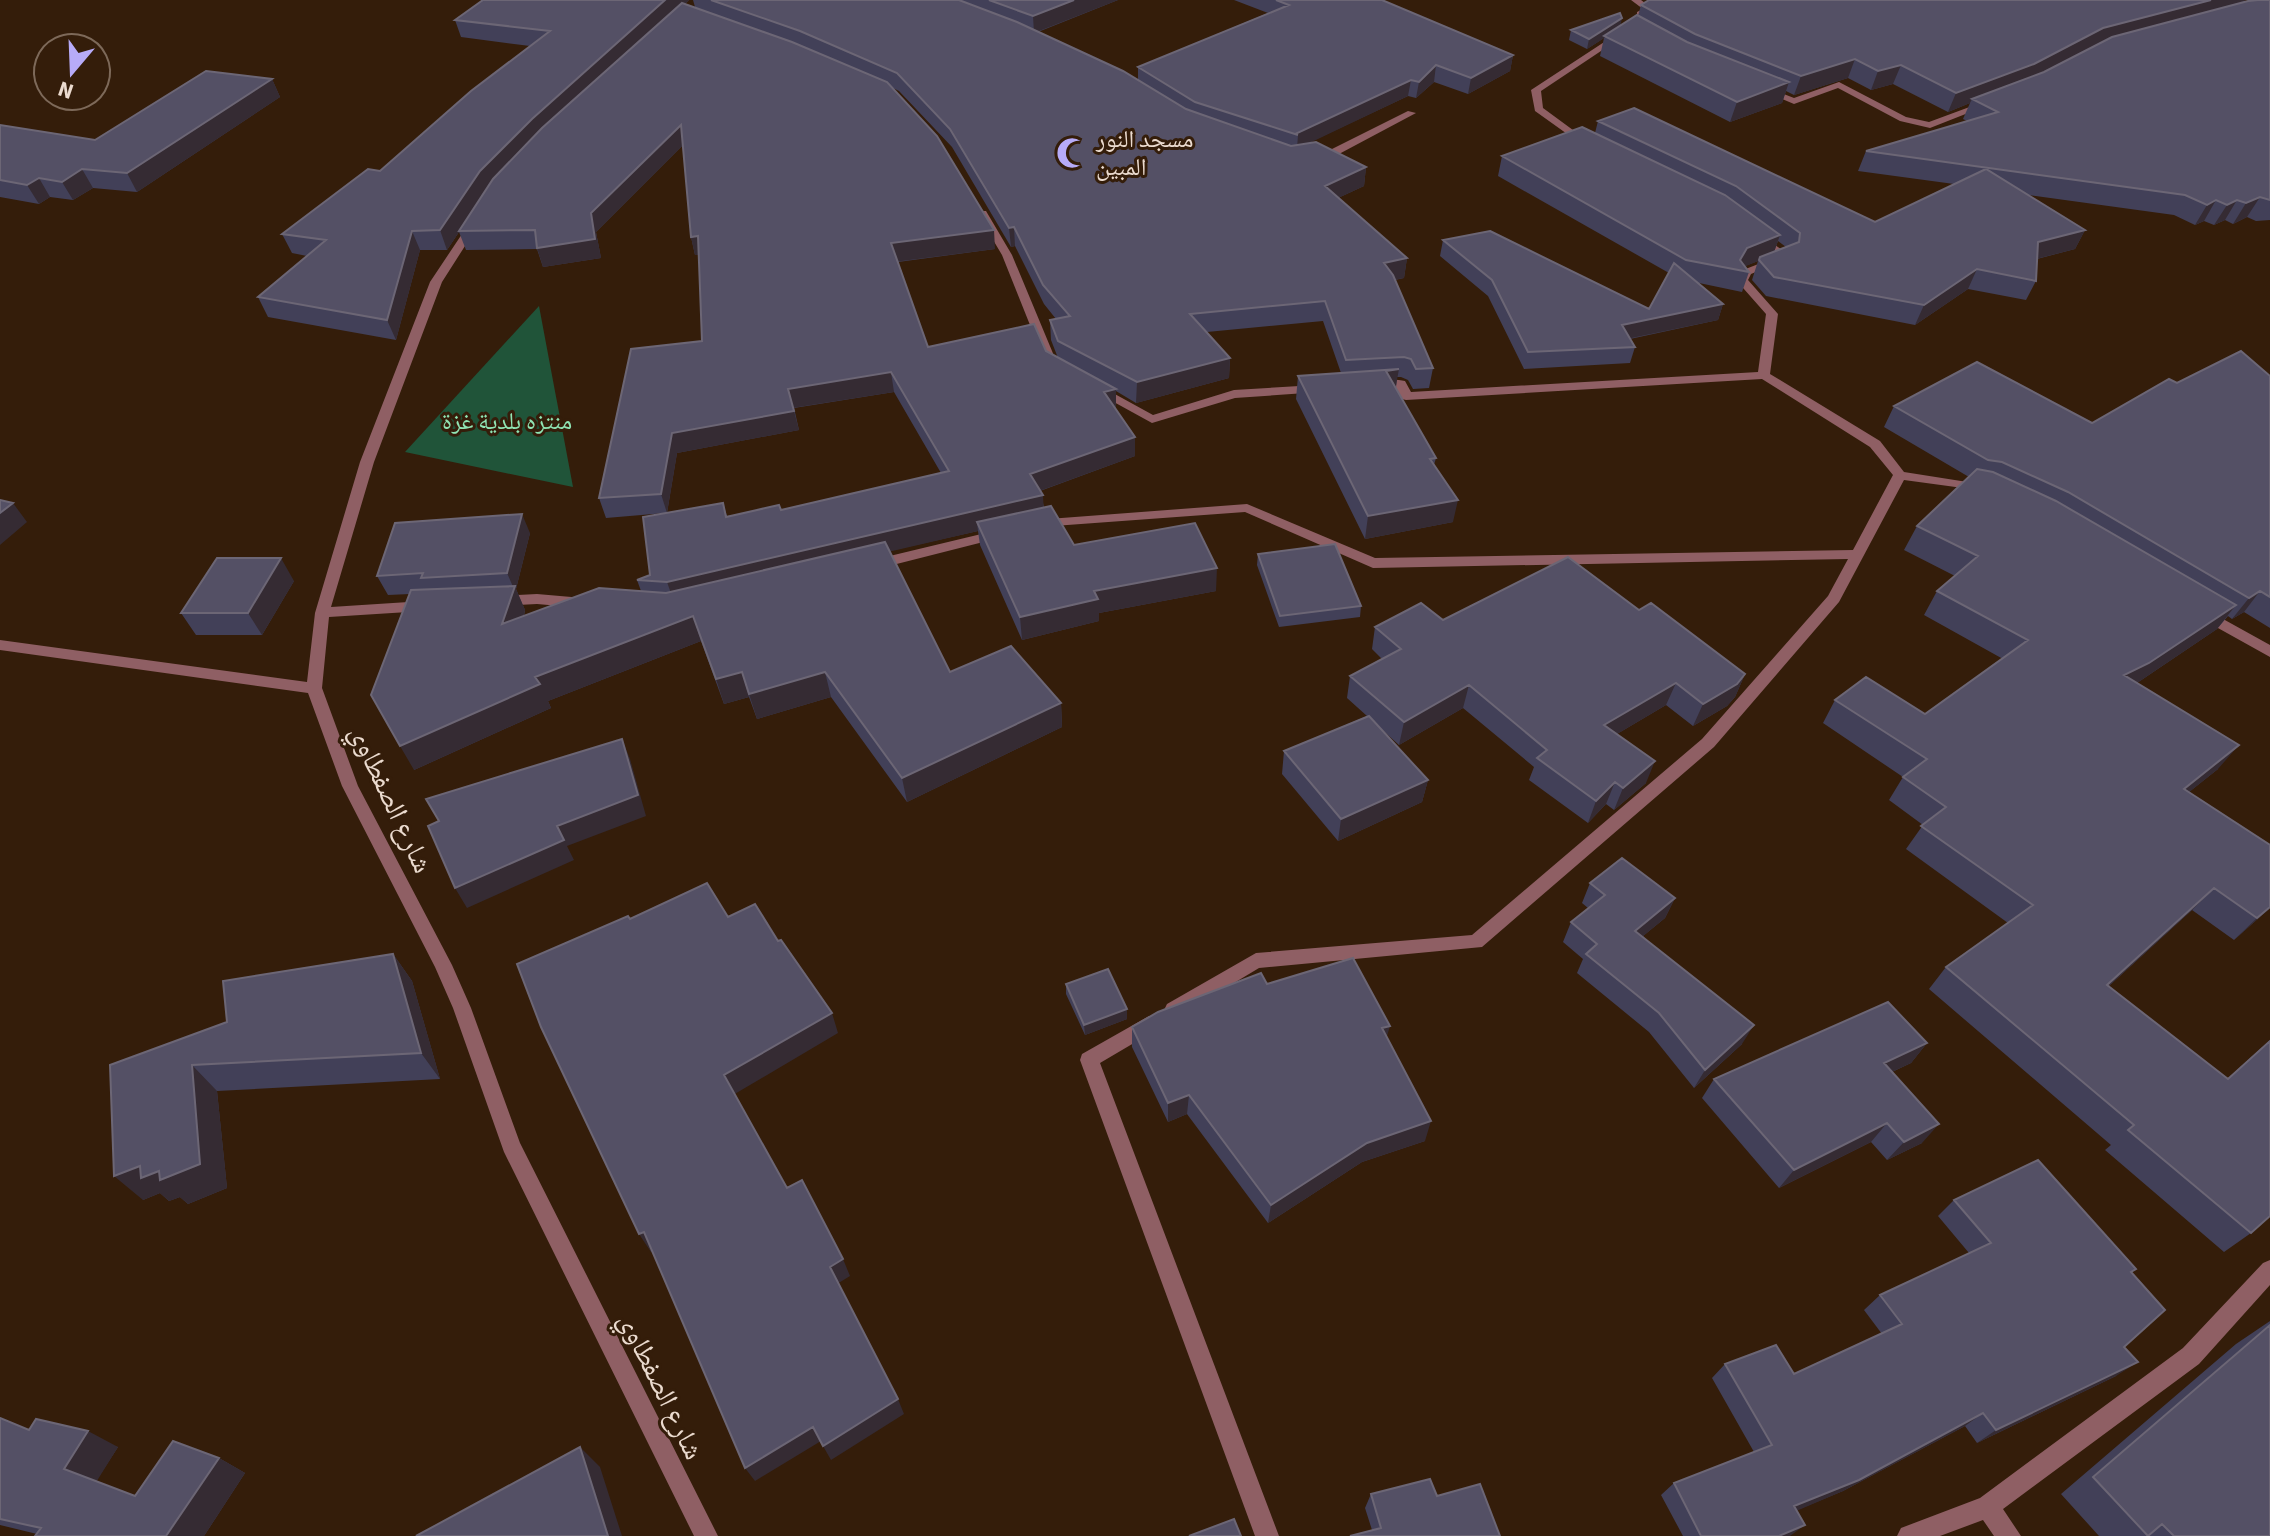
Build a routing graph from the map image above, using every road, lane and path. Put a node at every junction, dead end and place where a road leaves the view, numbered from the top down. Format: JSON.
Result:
{"nodes":[{"id":1,"x":1635,"y":0,"type":"edge"},
{"id":2,"x":1754,"y":85,"type":"edge"},
{"id":3,"x":1993,"y":101,"type":"edge"},
{"id":4,"x":1411,"y":113,"type":"dead end"},
{"id":5,"x":1604,"y":153,"type":"edge"},
{"id":6,"x":1305,"y":157,"type":"edge"},
{"id":7,"x":976,"y":203,"type":"edge"},
{"id":8,"x":485,"y":207,"type":"edge"},
{"id":9,"x":1749,"y":229,"type":"edge"},
{"id":10,"x":1064,"y":372,"type":"edge"},
{"id":11,"x":1764,"y":375,"type":"junction"},
{"id":12,"x":1089,"y":385,"type":"edge"},
{"id":13,"x":1355,"y":387,"type":"edge"},
{"id":14,"x":1325,"y":388,"type":"edge"},
{"id":15,"x":1900,"y":475,"type":"junction"},
{"id":16,"x":1997,"y":495,"type":"edge"},
{"id":17,"x":1030,"y":526,"type":"edge"},
{"id":18,"x":1014,"y":530,"type":"edge"},
{"id":19,"x":1858,"y":554,"type":"junction"},
{"id":20,"x":859,"y":568,"type":"edge"},
{"id":21,"x":491,"y":602,"type":"edge"},
{"id":22,"x":600,"y":604,"type":"edge"},
{"id":23,"x":2189,"y":604,"type":"edge"},
{"id":24,"x":445,"y":605,"type":"edge"},
{"id":25,"x":322,"y":613,"type":"junction"},
{"id":26,"x":0,"y":645,"type":"edge"},
{"id":27,"x":2270,"y":652,"type":"edge"},
{"id":28,"x":314,"y":688,"type":"junction"},
{"id":29,"x":2270,"y":1270,"type":"edge"},
{"id":30,"x":1987,"y":1507,"type":"junction"},
{"id":31,"x":706,"y":1536,"type":"edge"},
{"id":32,"x":1267,"y":1536,"type":"edge"},
{"id":33,"x":1909,"y":1536,"type":"edge"},
{"id":34,"x":2009,"y":1536,"type":"edge"}],
"edges":[{"from":1,"to":5,"type":"street"},
{"from":2,"to":3,"type":"street"},
{"from":4,"to":6,"type":"street"},
{"from":7,"to":10,"type":"street"},
{"from":8,"to":25,"type":"street","name":"شارع الصفطاوي"},
{"from":9,"to":11,"type":"street"},
{"from":11,"to":13,"type":"street"},
{"from":11,"to":15,"type":"street"},
{"from":12,"to":14,"type":"street"},
{"from":15,"to":16,"type":"street"},
{"from":15,"to":19,"type":"street"},
{"from":17,"to":19,"type":"street"},
{"from":18,"to":20,"type":"street"},
{"from":19,"to":32,"type":"street"},
{"from":21,"to":22,"type":"street"},
{"from":23,"to":27,"type":"street"},
{"from":24,"to":25,"type":"street"},
{"from":25,"to":28,"type":"street","name":"شارع الصفطاوي"},
{"from":26,"to":28,"type":"street"},
{"from":28,"to":31,"type":"street","name":"شارع الصفطاوي"},
{"from":29,"to":30,"type":"street"},
{"from":30,"to":33,"type":"street"},
{"from":30,"to":34,"type":"street"}]}
